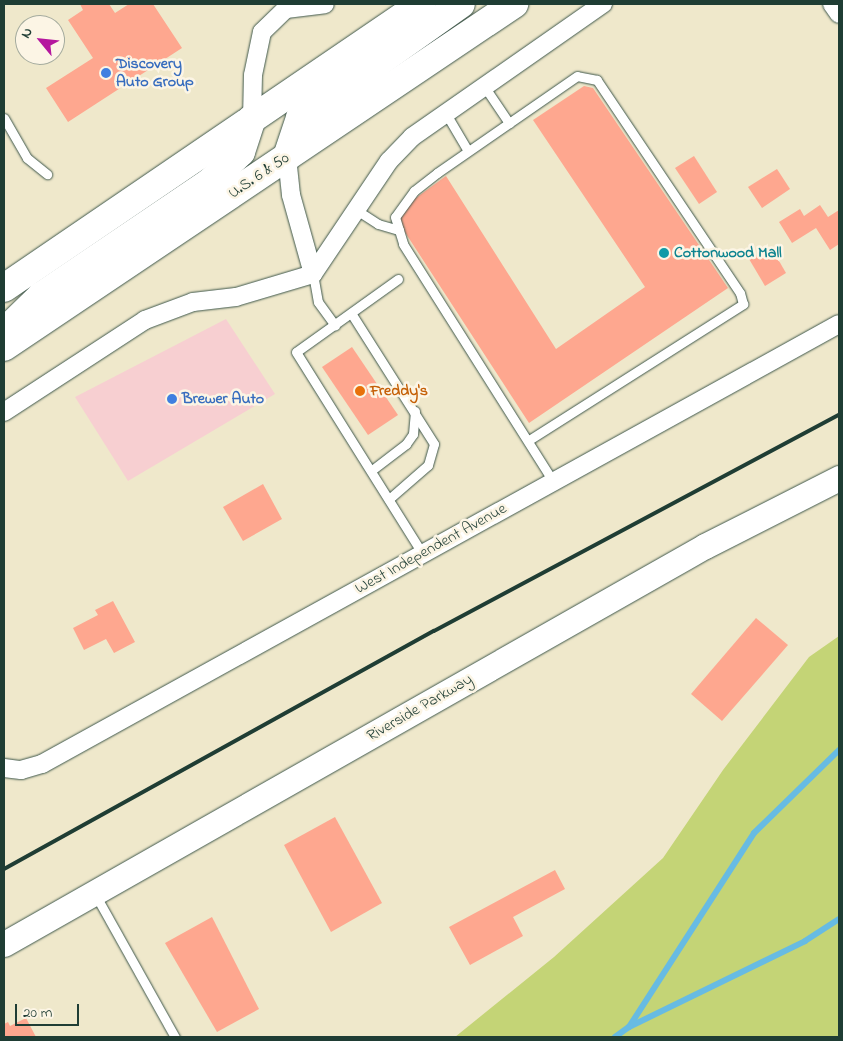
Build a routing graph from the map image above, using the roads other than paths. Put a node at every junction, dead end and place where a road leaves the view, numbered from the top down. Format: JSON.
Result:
{"nodes":[{"id":1,"x":325,"y":4,"type":"edge"},
{"id":2,"x":421,"y":4,"type":"edge"},
{"id":3,"x":461,"y":4,"type":"edge"},
{"id":4,"x":514,"y":4,"type":"edge"},
{"id":5,"x":604,"y":4,"type":"edge"},
{"id":6,"x":832,"y":4,"type":"edge"},
{"id":7,"x":839,"y":14,"type":"edge"},
{"id":8,"x":484,"y":86,"type":"junction"},
{"id":9,"x":445,"y":112,"type":"junction"},
{"id":10,"x":4,"y":118,"type":"edge"},
{"id":11,"x":252,"y":119,"type":"junction"},
{"id":12,"x":509,"y":123,"type":"junction"},
{"id":13,"x":468,"y":151,"type":"junction"},
{"id":14,"x":288,"y":157,"type":"junction"},
{"id":15,"x":47,"y":174,"type":"dead end"},
{"id":16,"x":358,"y":211,"type":"junction"},
{"id":17,"x":399,"y":230,"type":"junction"},
{"id":18,"x":313,"y":274,"type":"junction"},
{"id":19,"x":398,"y":279,"type":"dead end"},
{"id":20,"x":4,"y":288,"type":"edge"},
{"id":21,"x":350,"y":313,"type":"junction"},
{"id":22,"x":839,"y":324,"type":"edge"},
{"id":23,"x":335,"y":325,"type":"junction"},
{"id":24,"x":4,"y":332,"type":"edge"},
{"id":25,"x":4,"y":347,"type":"edge"},
{"id":26,"x":415,"y":411,"type":"junction"},
{"id":27,"x":4,"y":412,"type":"edge"},
{"id":28,"x":529,"y":440,"type":"junction"},
{"id":29,"x":372,"y":470,"type":"junction"},
{"id":30,"x":839,"y":478,"type":"edge"},
{"id":31,"x":553,"y":481,"type":"junction"},
{"id":32,"x":389,"y":499,"type":"junction"},
{"id":33,"x":422,"y":553,"type":"junction"},
{"id":34,"x":4,"y":768,"type":"edge"},
{"id":35,"x":95,"y":894,"type":"junction"},
{"id":36,"x":4,"y":944,"type":"edge"},
{"id":37,"x":174,"y":1037,"type":"edge"}],
"edges":[{"from":1,"to":11,"type":"street"},
{"from":2,"to":11,"type":"highway"},
{"from":3,"to":14,"type":"highway"},
{"from":4,"to":14,"type":"highway","name":"U.S. 6 & 50"},
{"from":5,"to":8,"type":"street"},
{"from":6,"to":7,"type":"street"},
{"from":8,"to":9,"type":"street"},
{"from":8,"to":12,"type":"lane"},
{"from":9,"to":13,"type":"lane"},
{"from":9,"to":16,"type":"street"},
{"from":10,"to":15,"type":"lane"},
{"from":11,"to":20,"type":"highway"},
{"from":11,"to":24,"type":"highway"},
{"from":12,"to":13,"type":"lane"},
{"from":12,"to":28,"type":"lane"},
{"from":13,"to":17,"type":"lane"},
{"from":14,"to":18,"type":"street"},
{"from":14,"to":25,"type":"highway","name":"U.S. 6 & 50"},
{"from":16,"to":17,"type":"lane"},
{"from":16,"to":18,"type":"street"},
{"from":17,"to":28,"type":"lane"},
{"from":18,"to":23,"type":"lane"},
{"from":18,"to":27,"type":"street"},
{"from":19,"to":21,"type":"lane"},
{"from":21,"to":23,"type":"lane"},
{"from":21,"to":26,"type":"lane"},
{"from":22,"to":31,"type":"street","name":"West Independent Avenue"},
{"from":23,"to":29,"type":"lane"},
{"from":26,"to":29,"type":"lane"},
{"from":26,"to":32,"type":"lane"},
{"from":28,"to":31,"type":"lane"},
{"from":29,"to":32,"type":"lane"},
{"from":30,"to":35,"type":"main road","name":"Riverside Parkway"},
{"from":31,"to":33,"type":"street","name":"West Independent Avenue"},
{"from":32,"to":33,"type":"lane"},
{"from":33,"to":34,"type":"street","name":"West Independent Avenue"},
{"from":35,"to":36,"type":"main road","name":"Riverside Parkway"},
{"from":35,"to":37,"type":"lane"}]}
